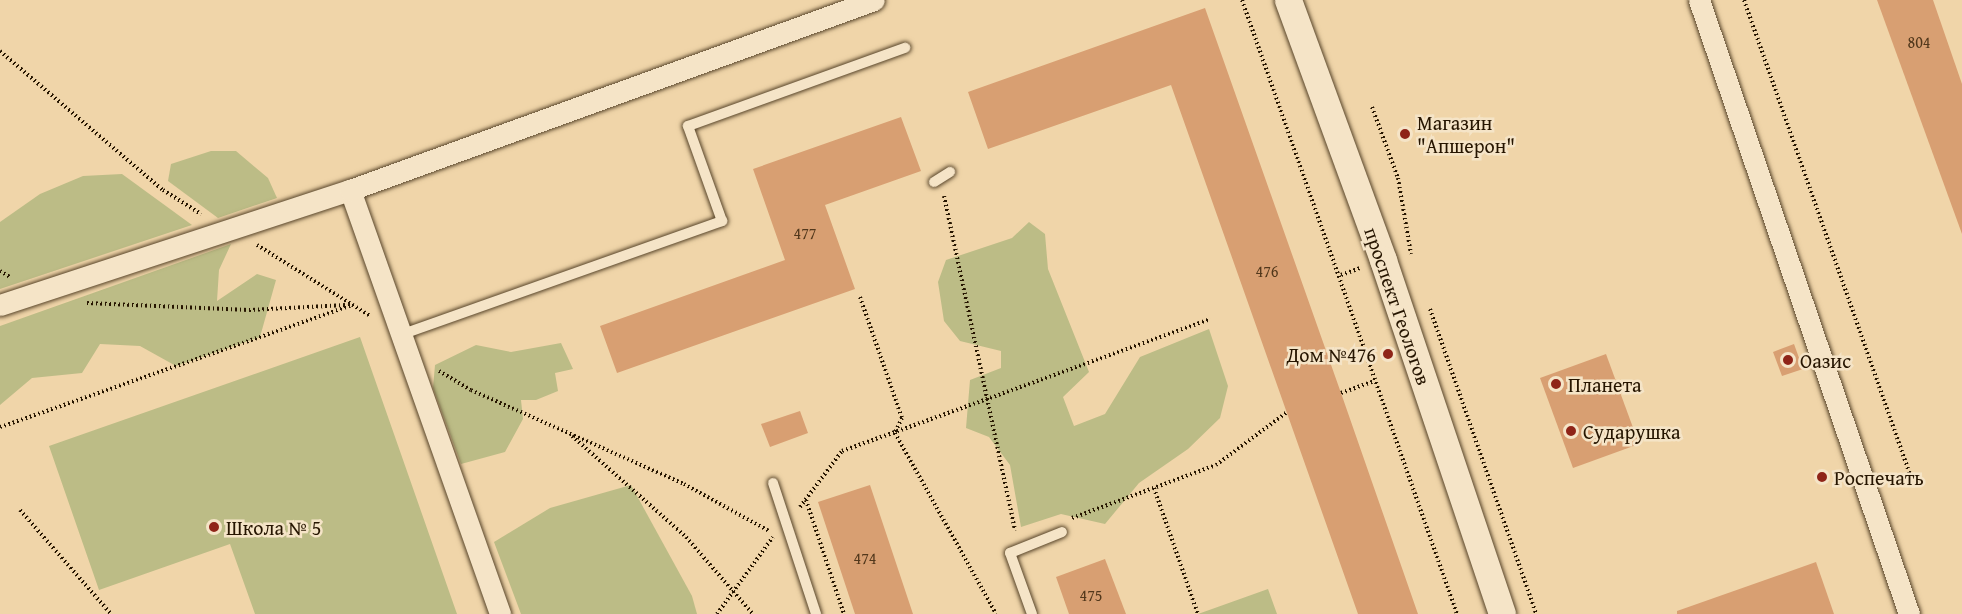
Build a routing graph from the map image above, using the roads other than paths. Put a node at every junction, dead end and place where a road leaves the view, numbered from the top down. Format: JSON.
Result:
{"nodes":[{"id":1,"x":874,"y":0,"type":"edge"},
{"id":2,"x":1288,"y":0,"type":"edge"},
{"id":3,"x":1699,"y":0,"type":"edge"},
{"id":4,"x":905,"y":48,"type":"dead end"},
{"id":5,"x":950,"y":172,"type":"dead end"},
{"id":6,"x":937,"y":180,"type":"road end"},
{"id":7,"x":350,"y":190,"type":"junction"},
{"id":8,"x":0,"y":305,"type":"edge"},
{"id":9,"x":400,"y":335,"type":"junction"},
{"id":10,"x":773,"y":483,"type":"dead end"},
{"id":11,"x":1061,"y":528,"type":"road end"},
{"id":12,"x":500,"y":614,"type":"edge"},
{"id":13,"x":816,"y":614,"type":"edge"},
{"id":14,"x":1032,"y":614,"type":"edge"},
{"id":15,"x":1503,"y":614,"type":"edge"},
{"id":16,"x":1909,"y":614,"type":"edge"}],
"edges":[{"from":1,"to":7,"type":"street"},
{"from":2,"to":15,"type":"street","name":"проспект Геологов"},
{"from":3,"to":16,"type":"street"},
{"from":4,"to":9,"type":"lane"},
{"from":5,"to":6,"type":"lane"},
{"from":7,"to":8,"type":"street"},
{"from":7,"to":9,"type":"street"},
{"from":9,"to":12,"type":"street"},
{"from":10,"to":13,"type":"lane"},
{"from":11,"to":14,"type":"lane"}]}
